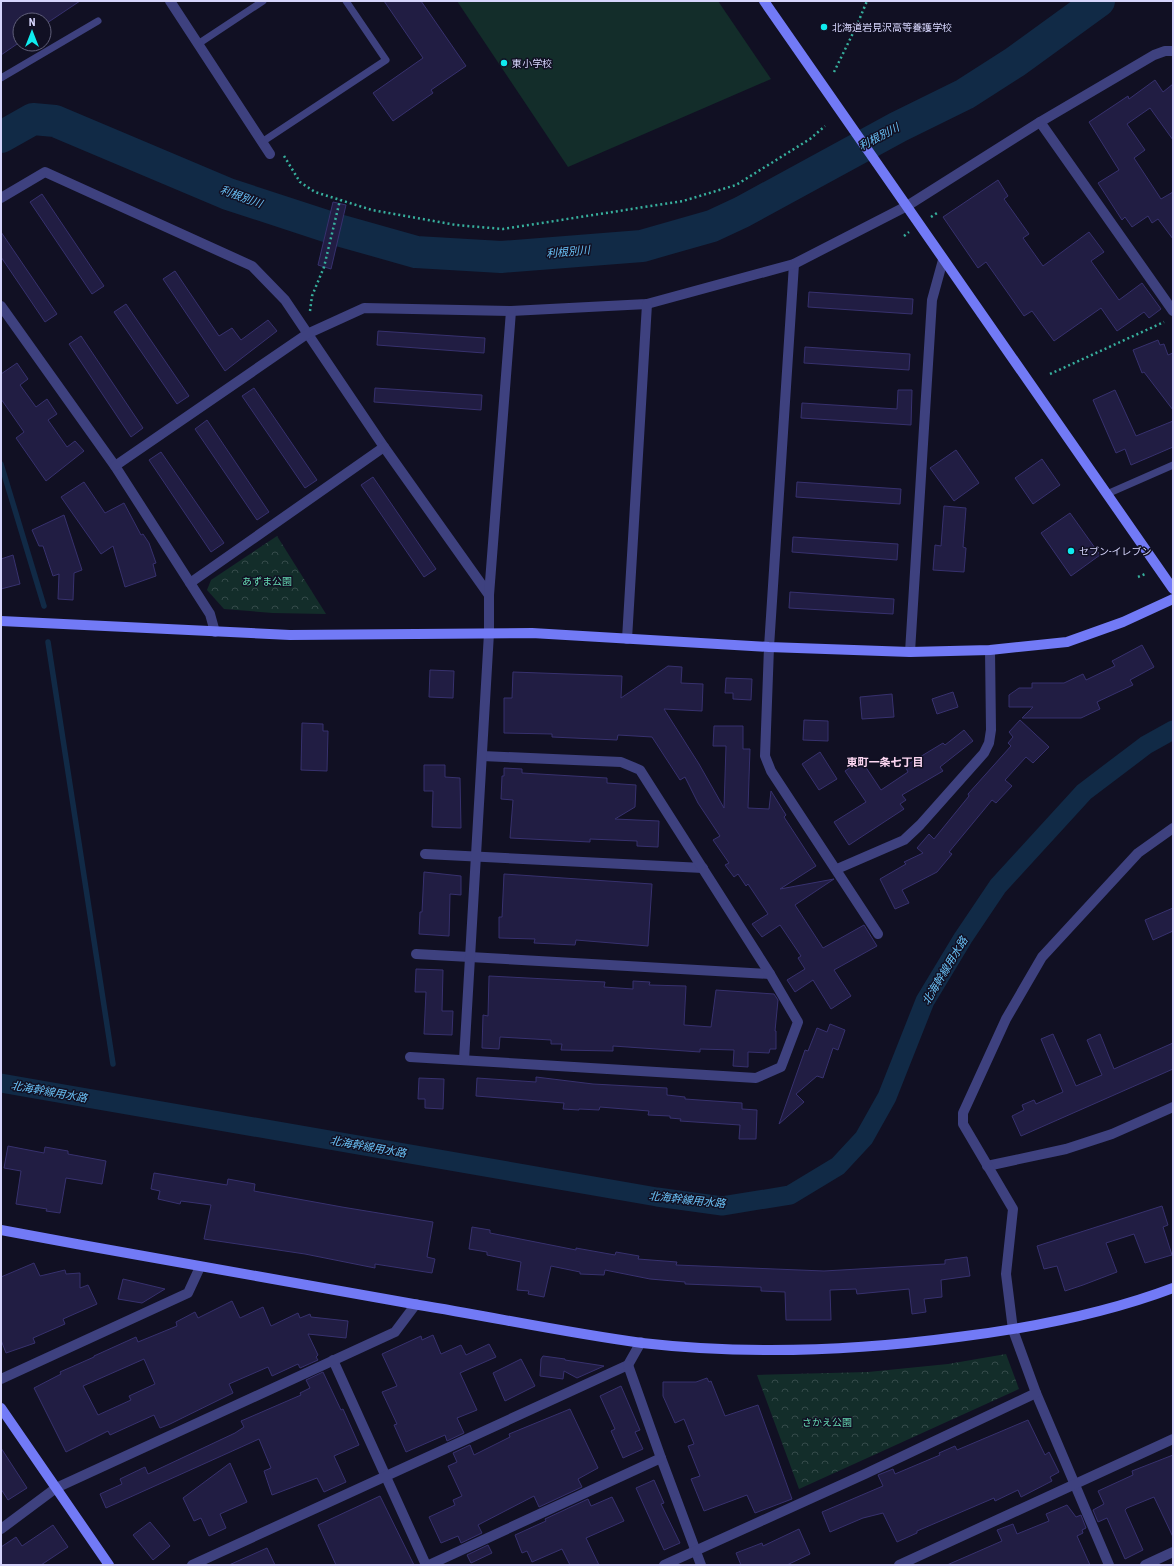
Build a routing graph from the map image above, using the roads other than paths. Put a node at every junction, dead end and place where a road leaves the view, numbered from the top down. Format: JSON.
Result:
{"nodes":[{"id":1,"x":170,"y":1,"type":"edge"},
{"id":2,"x":263,"y":1,"type":"edge"},
{"id":3,"x":346,"y":1,"type":"edge"},
{"id":4,"x":764,"y":1,"type":"edge"},
{"id":5,"x":98,"y":21,"type":"dead end"},
{"id":6,"x":198,"y":44,"type":"junction"},
{"id":7,"x":1173,"y":51,"type":"edge"},
{"id":8,"x":1,"y":78,"type":"edge"},
{"id":9,"x":1040,"y":122,"type":"junction"},
{"id":10,"x":262,"y":142,"type":"junction"},
{"id":11,"x":270,"y":154,"type":"dead end"},
{"id":12,"x":1,"y":198,"type":"edge"},
{"id":13,"x":907,"y":206,"type":"junction"},
{"id":14,"x":943,"y":260,"type":"junction"},
{"id":15,"x":794,"y":264,"type":"junction"},
{"id":16,"x":647,"y":304,"type":"junction"},
{"id":17,"x":1,"y":306,"type":"edge"},
{"id":18,"x":511,"y":311,"type":"junction"},
{"id":19,"x":1173,"y":311,"type":"edge"},
{"id":20,"x":307,"y":334,"type":"junction"},
{"id":21,"x":384,"y":447,"type":"junction"},
{"id":22,"x":1173,"y":465,"type":"edge"},
{"id":23,"x":114,"y":466,"type":"junction"},
{"id":24,"x":1107,"y":494,"type":"junction"},
{"id":25,"x":190,"y":583,"type":"junction"},
{"id":26,"x":1173,"y":588,"type":"edge"},
{"id":27,"x":489,"y":595,"type":"junction"},
{"id":28,"x":1173,"y":599,"type":"edge"},
{"id":29,"x":1,"y":621,"type":"edge"},
{"id":30,"x":215,"y":632,"type":"junction"},
{"id":31,"x":489,"y":633,"type":"junction"},
{"id":32,"x":627,"y":639,"type":"junction"},
{"id":33,"x":769,"y":647,"type":"junction"},
{"id":34,"x":990,"y":650,"type":"junction"},
{"id":35,"x":910,"y":652,"type":"junction"},
{"id":36,"x":482,"y":756,"type":"junction"},
{"id":37,"x":1173,"y":828,"type":"edge"},
{"id":38,"x":425,"y":854,"type":"dead end"},
{"id":39,"x":476,"y":856,"type":"junction"},
{"id":40,"x":703,"y":868,"type":"junction"},
{"id":41,"x":837,"y":869,"type":"junction"},
{"id":42,"x":878,"y":934,"type":"dead end"},
{"id":43,"x":416,"y":954,"type":"dead end"},
{"id":44,"x":470,"y":958,"type":"junction"},
{"id":45,"x":770,"y":974,"type":"junction"},
{"id":46,"x":410,"y":1057,"type":"dead end"},
{"id":47,"x":464,"y":1060,"type":"junction"},
{"id":48,"x":1173,"y":1107,"type":"edge"},
{"id":49,"x":987,"y":1166,"type":"junction"},
{"id":50,"x":1,"y":1230,"type":"edge"},
{"id":51,"x":200,"y":1267,"type":"junction"},
{"id":52,"x":1173,"y":1288,"type":"edge"},
{"id":53,"x":416,"y":1304,"type":"junction"},
{"id":54,"x":1013,"y":1330,"type":"junction"},
{"id":55,"x":642,"y":1342,"type":"junction"},
{"id":56,"x":334,"y":1360,"type":"junction"},
{"id":57,"x":628,"y":1365,"type":"junction"},
{"id":58,"x":1,"y":1379,"type":"edge"},
{"id":59,"x":1036,"y":1393,"type":"junction"},
{"id":60,"x":1,"y":1408,"type":"edge"},
{"id":61,"x":1173,"y":1439,"type":"edge"},
{"id":62,"x":661,"y":1458,"type":"junction"},
{"id":63,"x":385,"y":1476,"type":"junction"},
{"id":64,"x":1074,"y":1484,"type":"junction"},
{"id":65,"x":56,"y":1488,"type":"junction"},
{"id":66,"x":1,"y":1529,"type":"edge"},
{"id":67,"x":695,"y":1551,"type":"junction"},
{"id":68,"x":1173,"y":1552,"type":"edge"},
{"id":69,"x":109,"y":1565,"type":"edge"},
{"id":70,"x":192,"y":1565,"type":"edge"},
{"id":71,"x":427,"y":1565,"type":"edge"},
{"id":72,"x":664,"y":1565,"type":"edge"},
{"id":73,"x":701,"y":1565,"type":"edge"},
{"id":74,"x":898,"y":1565,"type":"edge"},
{"id":75,"x":1109,"y":1565,"type":"edge"},
{"id":76,"x":1145,"y":1565,"type":"edge"}],
"edges":[{"from":1,"to":6,"type":"street"},
{"from":2,"to":6,"type":"lane"},
{"from":3,"to":10,"type":"lane"},
{"from":4,"to":13,"type":"street"},
{"from":5,"to":8,"type":"lane"},
{"from":6,"to":10,"type":"street"},
{"from":7,"to":9,"type":"street"},
{"from":9,"to":13,"type":"street"},
{"from":9,"to":19,"type":"street"},
{"from":10,"to":11,"type":"street"},
{"from":12,"to":20,"type":"street"},
{"from":13,"to":14,"type":"street"},
{"from":13,"to":15,"type":"street"},
{"from":14,"to":24,"type":"street"},
{"from":14,"to":35,"type":"street"},
{"from":15,"to":16,"type":"street"},
{"from":15,"to":33,"type":"street"},
{"from":16,"to":18,"type":"street"},
{"from":16,"to":32,"type":"street"},
{"from":17,"to":23,"type":"street"},
{"from":18,"to":20,"type":"street"},
{"from":18,"to":27,"type":"street"},
{"from":20,"to":21,"type":"street"},
{"from":20,"to":23,"type":"street"},
{"from":21,"to":25,"type":"street"},
{"from":21,"to":27,"type":"street"},
{"from":22,"to":24,"type":"lane"},
{"from":23,"to":25,"type":"street"},
{"from":24,"to":26,"type":"street"},
{"from":25,"to":30,"type":"street"},
{"from":27,"to":31,"type":"street"},
{"from":28,"to":34,"type":"street"},
{"from":29,"to":30,"type":"street"},
{"from":30,"to":31,"type":"street"},
{"from":31,"to":32,"type":"street"},
{"from":31,"to":36,"type":"street"},
{"from":32,"to":33,"type":"street"},
{"from":33,"to":35,"type":"street"},
{"from":33,"to":41,"type":"street"},
{"from":34,"to":35,"type":"street"},
{"from":34,"to":41,"type":"street"},
{"from":36,"to":39,"type":"street"},
{"from":36,"to":40,"type":"street"},
{"from":37,"to":49,"type":"street"},
{"from":38,"to":39,"type":"street"},
{"from":39,"to":40,"type":"street"},
{"from":39,"to":44,"type":"street"},
{"from":40,"to":45,"type":"street"},
{"from":41,"to":42,"type":"street"},
{"from":43,"to":44,"type":"street"},
{"from":44,"to":45,"type":"street"},
{"from":44,"to":47,"type":"street"},
{"from":45,"to":47,"type":"street"},
{"from":46,"to":47,"type":"street"},
{"from":48,"to":49,"type":"street"},
{"from":49,"to":54,"type":"street"},
{"from":50,"to":51,"type":"street"},
{"from":51,"to":53,"type":"street"},
{"from":51,"to":58,"type":"street"},
{"from":52,"to":54,"type":"street"},
{"from":53,"to":55,"type":"street"},
{"from":53,"to":56,"type":"street"},
{"from":54,"to":55,"type":"street"},
{"from":54,"to":59,"type":"street"},
{"from":55,"to":57,"type":"street"},
{"from":56,"to":63,"type":"street"},
{"from":56,"to":65,"type":"street"},
{"from":57,"to":62,"type":"street"},
{"from":57,"to":63,"type":"street"},
{"from":59,"to":64,"type":"street"},
{"from":59,"to":67,"type":"street"},
{"from":60,"to":65,"type":"street"},
{"from":61,"to":64,"type":"street"},
{"from":62,"to":67,"type":"street"},
{"from":62,"to":71,"type":"street"},
{"from":63,"to":70,"type":"street"},
{"from":63,"to":71,"type":"street"},
{"from":64,"to":74,"type":"street"},
{"from":64,"to":75,"type":"street"},
{"from":65,"to":66,"type":"street"},
{"from":65,"to":69,"type":"street"},
{"from":67,"to":72,"type":"street"},
{"from":67,"to":73,"type":"street"},
{"from":68,"to":76,"type":"street"}]}
